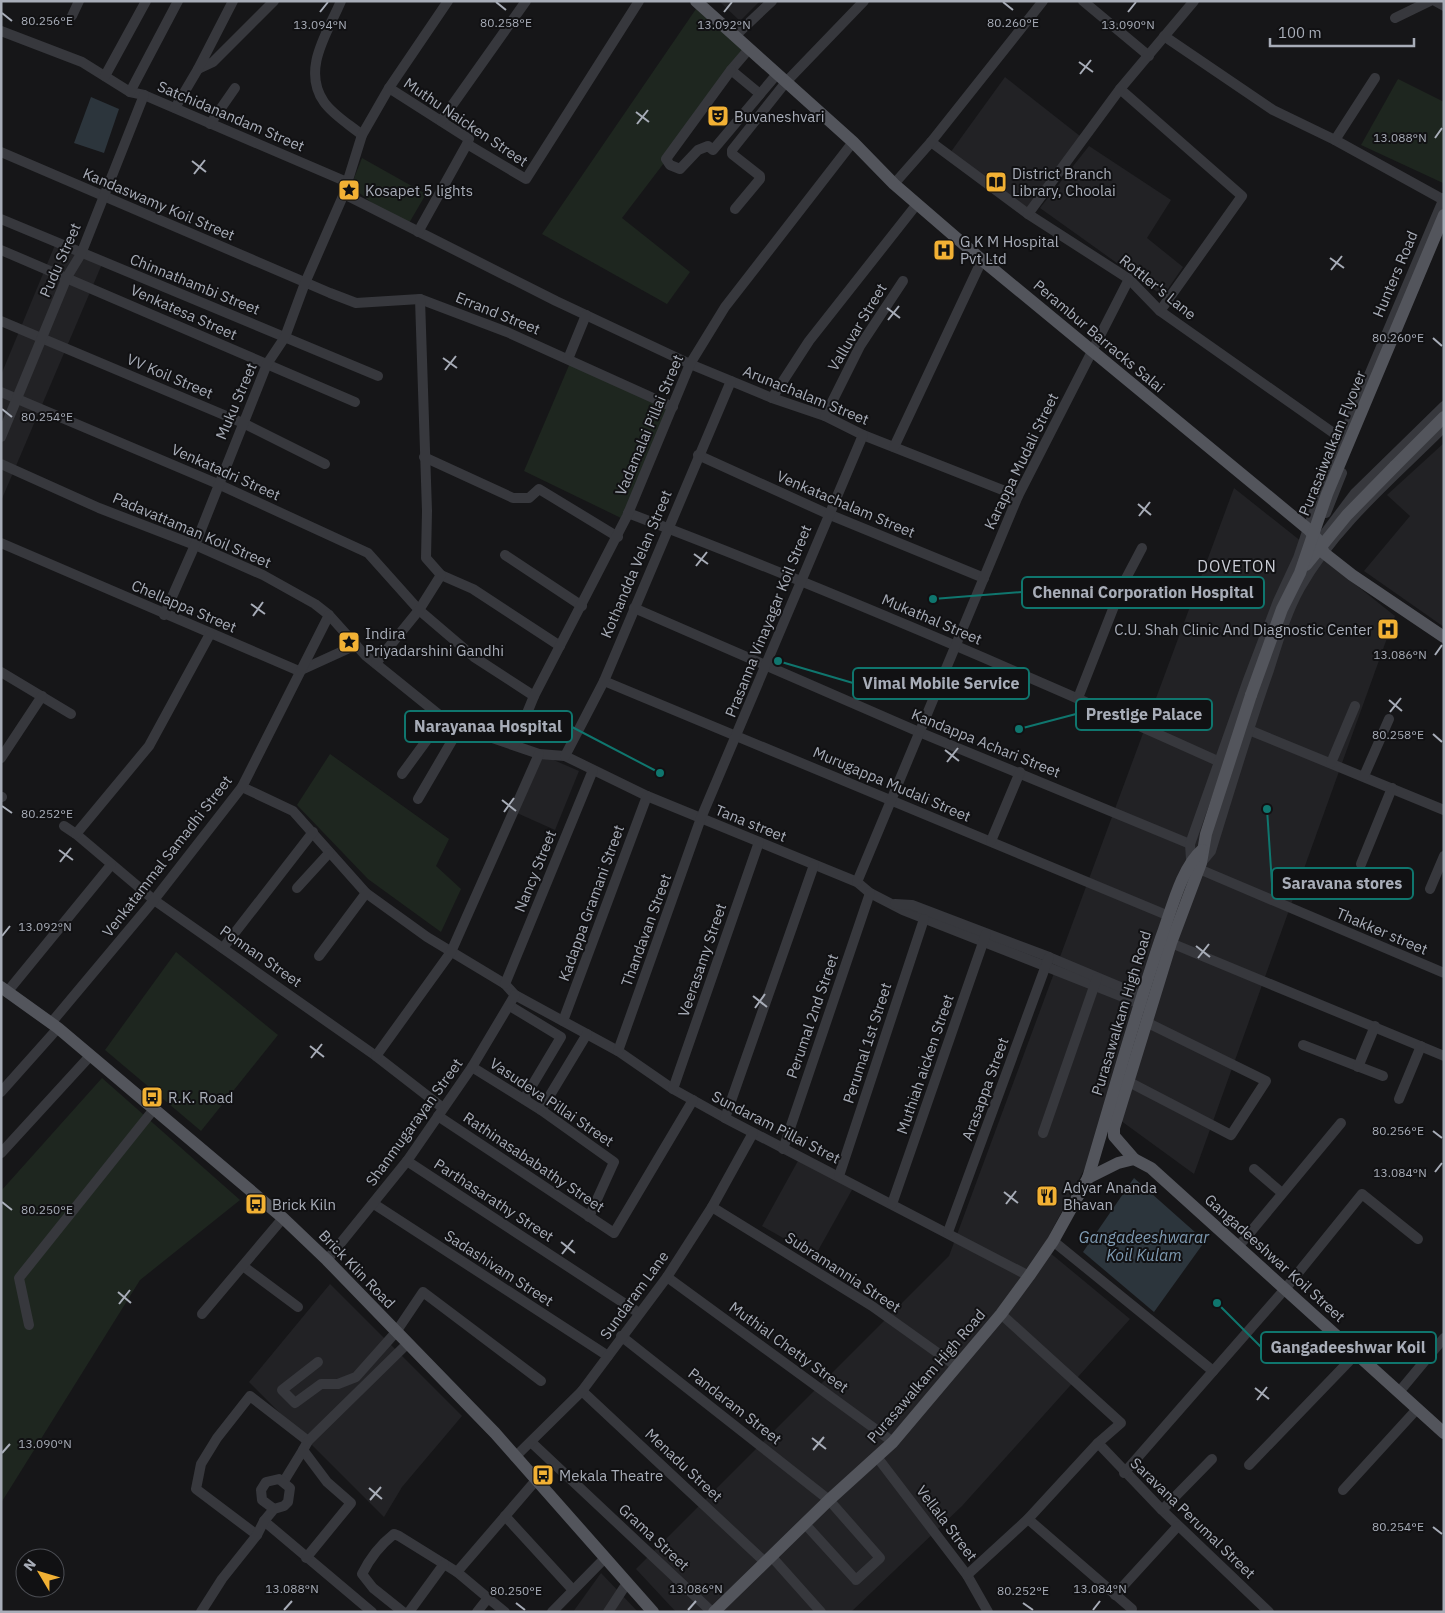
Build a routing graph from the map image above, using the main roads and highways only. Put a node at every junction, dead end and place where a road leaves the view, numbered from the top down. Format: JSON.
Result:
{"nodes":[{"id":1,"x":696,"y":1,"type":"edge"},
{"id":2,"x":1444,"y":215,"type":"edge"},
{"id":3,"x":1444,"y":417,"type":"edge"},
{"id":4,"x":1300,"y":573,"type":"junction"},
{"id":5,"x":1444,"y":637,"type":"edge"},
{"id":6,"x":1197,"y":864,"type":"junction"},
{"id":7,"x":4,"y":989,"type":"edge"},
{"id":8,"x":1144,"y":1002,"type":"junction"},
{"id":9,"x":1134,"y":1159,"type":"junction"},
{"id":10,"x":1152,"y":1168,"type":"joint"},
{"id":11,"x":1088,"y":1178,"type":"junction"},
{"id":12,"x":1444,"y":1433,"type":"edge"},
{"id":13,"x":654,"y":1612,"type":"edge"},
{"id":14,"x":713,"y":1612,"type":"edge"}],
"edges":[{"from":1,"to":5,"type":"main road","name":"Perambur Barracks Salai"},
{"from":2,"to":4,"type":"main road","name":"Purasaiwalkam Flyover","bridge":true},
{"from":3,"to":4,"type":"main road","name":"Purasaiwalkam Flyover","bridge":true},
{"from":4,"to":6,"type":"main road","name":"Purasaiwalkam Flyover","bridge":true},
{"from":6,"to":8,"type":"main road","name":"Purasawalkam High Road"},
{"from":6,"to":8,"type":"main road","name":"Purasawalkam High Road"},
{"from":7,"to":13,"type":"main road","name":"Brick Klin Road"},
{"from":8,"to":9,"type":"main road","name":"Purasawalkam High Road"},
{"from":8,"to":11,"type":"main road","name":"Purasawalkam High Road"},
{"from":9,"to":10,"type":"main road","name":"Purasawalkam High Road"},
{"from":9,"to":11,"type":"main road"},
{"from":10,"to":12,"type":"main road","name":"Gangadeeshwar Koil Street"},
{"from":11,"to":14,"type":"main road","name":"Purasawalkam High Road"}]}
